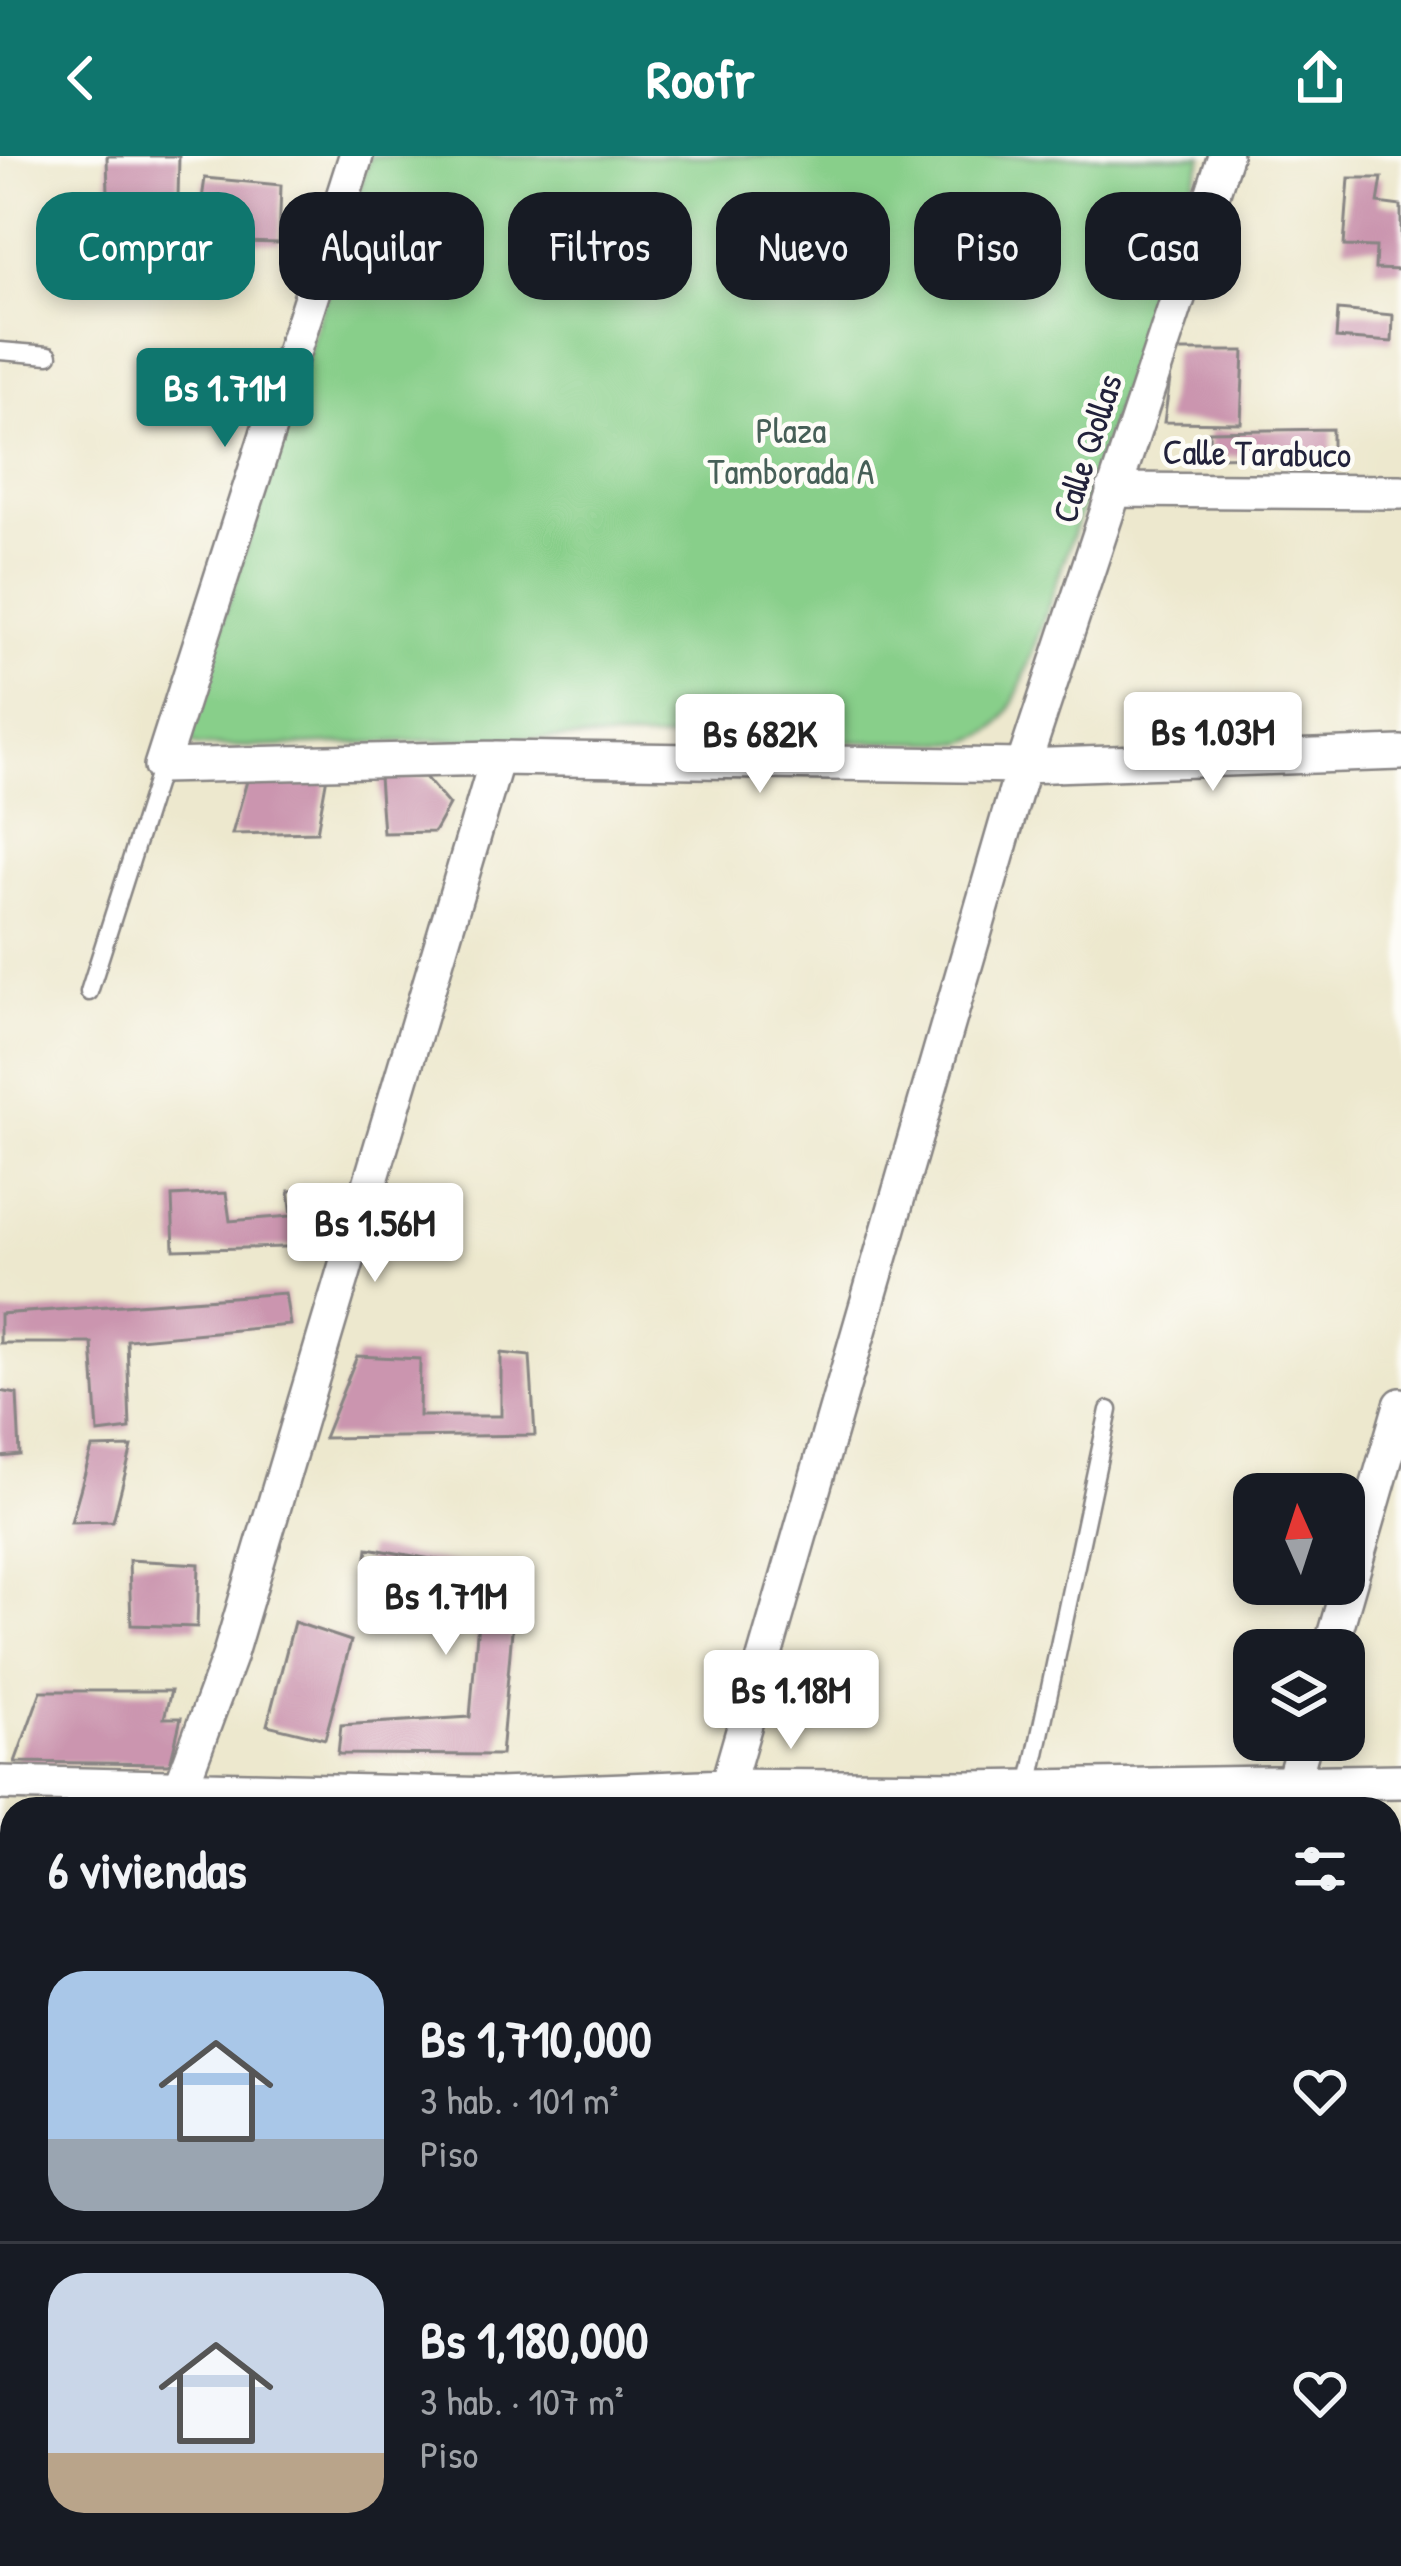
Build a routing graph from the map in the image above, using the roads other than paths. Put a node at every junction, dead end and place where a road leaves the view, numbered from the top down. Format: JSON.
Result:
{"nodes":[{"id":1,"x":356,"y":156,"type":"edge"},
{"id":2,"x":1226,"y":156,"type":"edge"},
{"id":3,"x":0,"y":351,"type":"edge"},
{"id":4,"x":49,"y":355,"type":"dead end"},
{"id":5,"x":1113,"y":490,"type":"junction"},
{"id":6,"x":1401,"y":492,"type":"edge"},
{"id":7,"x":1401,"y":753,"type":"edge"},
{"id":8,"x":497,"y":758,"type":"junction"},
{"id":9,"x":160,"y":766,"type":"junction"},
{"id":10,"x":1023,"y":766,"type":"junction"},
{"id":11,"x":89,"y":992,"type":"dead end"},
{"id":12,"x":1401,"y":1405,"type":"edge"},
{"id":13,"x":1109,"y":1410,"type":"dead end"},
{"id":14,"x":1336,"y":1629,"type":"edge"},
{"id":15,"x":1299,"y":1761,"type":"edge"},
{"id":16,"x":1401,"y":1781,"type":"edge"},
{"id":17,"x":1293,"y":1782,"type":"junction"},
{"id":18,"x":0,"y":1783,"type":"edge"},
{"id":19,"x":727,"y":1786,"type":"junction"},
{"id":20,"x":1029,"y":1786,"type":"junction"},
{"id":21,"x":181,"y":1787,"type":"junction"},
{"id":22,"x":946,"y":1797,"type":"edge"},
{"id":23,"x":971,"y":1797,"type":"edge"}],
"edges":[{"from":1,"to":9,"type":"street"},
{"from":2,"to":5,"type":"street","name":"Calle Qollas"},
{"from":3,"to":4,"type":"lane"},
{"from":5,"to":6,"type":"street","name":"Calle Tarabuco"},
{"from":5,"to":10,"type":"street","name":"Calle Qollas"},
{"from":7,"to":10,"type":"street"},
{"from":8,"to":9,"type":"street"},
{"from":8,"to":10,"type":"street"},
{"from":8,"to":21,"type":"street"},
{"from":9,"to":11,"type":"lane"},
{"from":10,"to":19,"type":"street","name":"Calle Qollas"},
{"from":12,"to":14,"type":"street"},
{"from":13,"to":20,"type":"lane"},
{"from":15,"to":17,"type":"street"},
{"from":16,"to":17,"type":"street"},
{"from":17,"to":20,"type":"street"},
{"from":18,"to":21,"type":"street"},
{"from":19,"to":21,"type":"street"},
{"from":19,"to":22,"type":"street"},
{"from":20,"to":23,"type":"street"}]}
